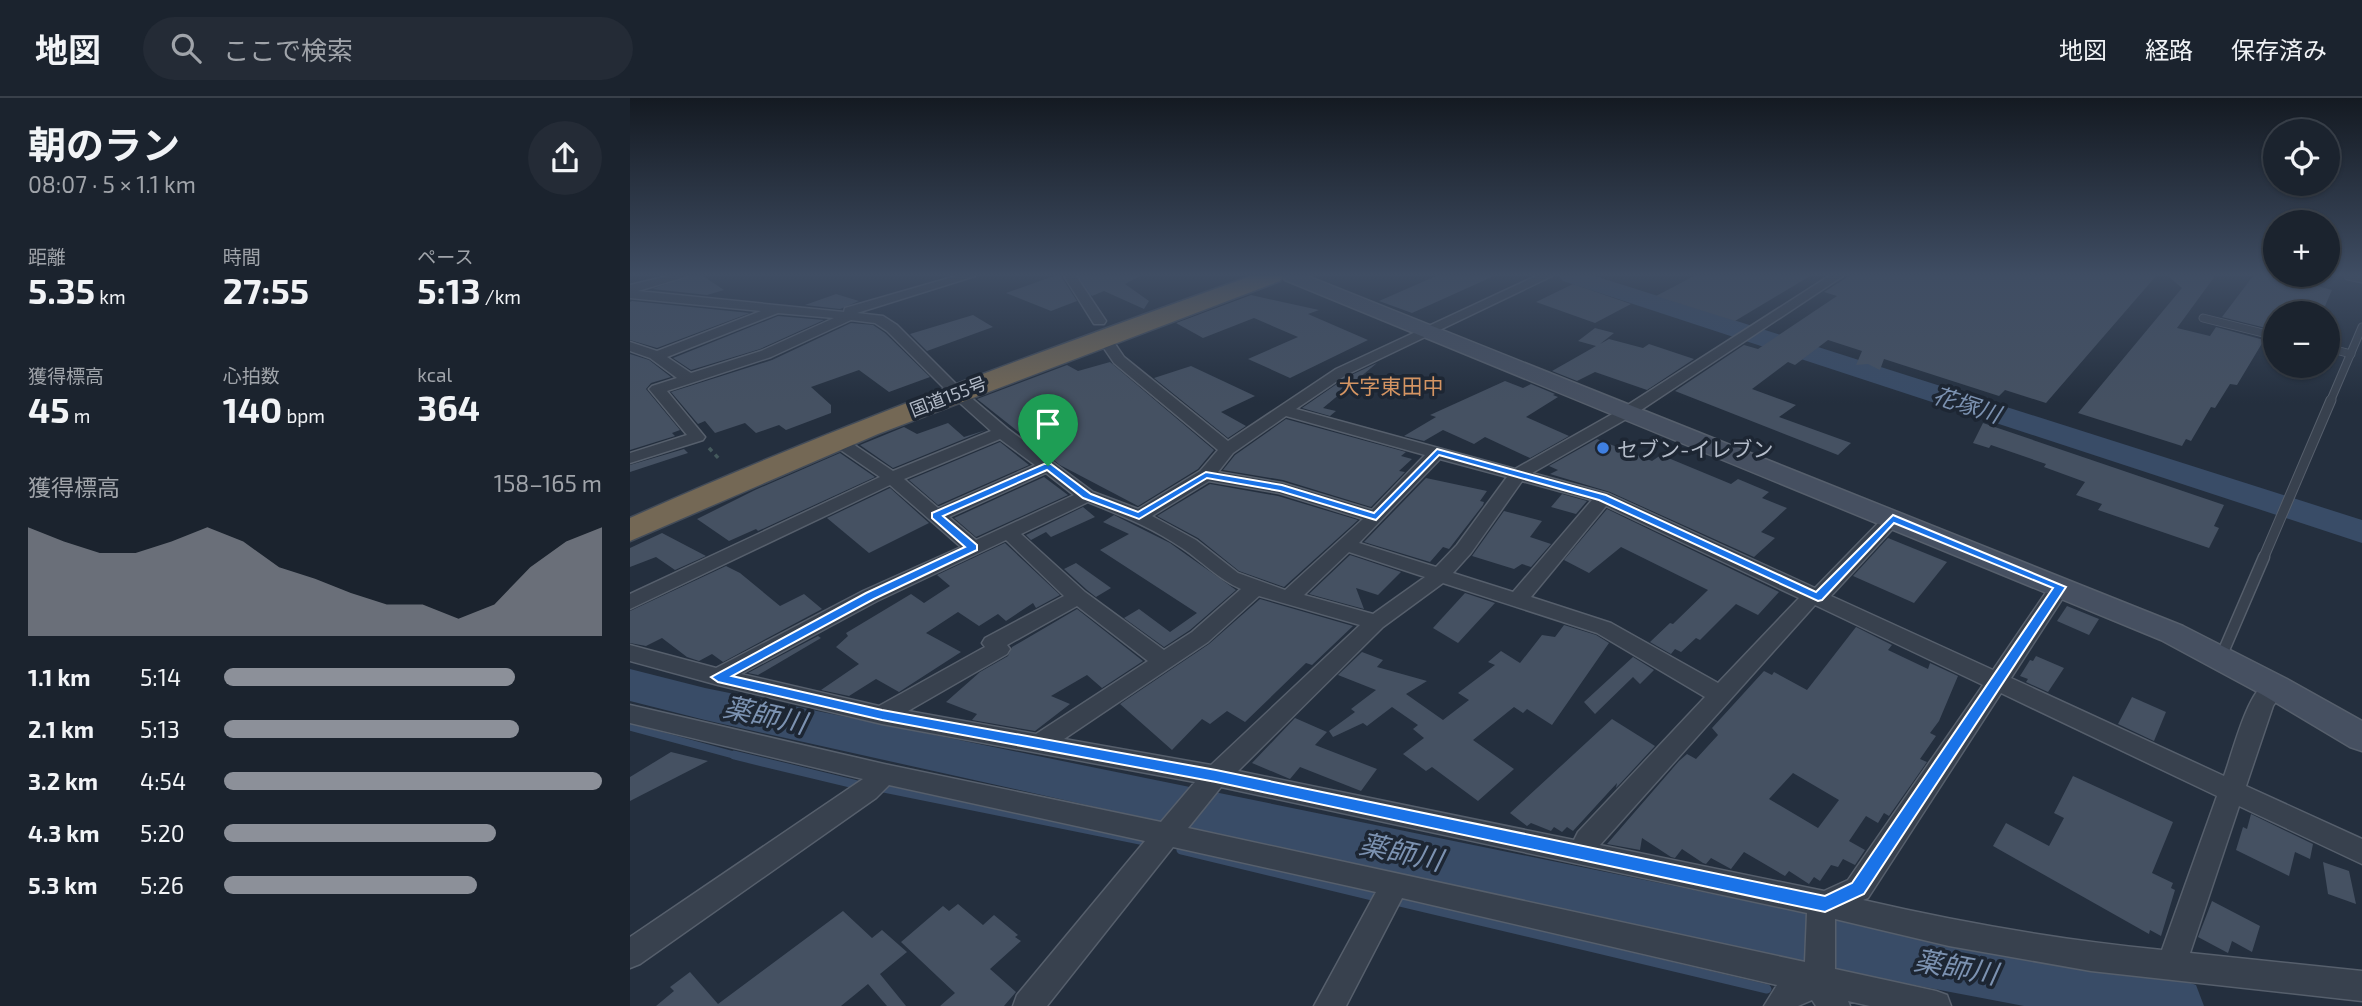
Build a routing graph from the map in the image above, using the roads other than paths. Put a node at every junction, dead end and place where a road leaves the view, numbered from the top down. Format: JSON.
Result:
{"nodes":[{"id":1,"x":752,"y":318,"type":"edge"},
{"id":2,"x":837,"y":318,"type":"edge"},
{"id":3,"x":874,"y":318,"type":"edge"},
{"id":4,"x":1096,"y":318,"type":"edge"},
{"id":5,"x":1133,"y":318,"type":"edge"},
{"id":6,"x":1136,"y":318,"type":"edge"},
{"id":7,"x":1397,"y":318,"type":"edge"},
{"id":8,"x":1455,"y":318,"type":"edge"},
{"id":9,"x":1772,"y":318,"type":"edge"},
{"id":10,"x":2204,"y":318,"type":"edge"},
{"id":11,"x":2362,"y":327,"type":"edge"},
{"id":12,"x":1102,"y":329,"type":"junction"},
{"id":13,"x":1428,"y":331,"type":"junction"},
{"id":14,"x":2263,"y":333,"type":"edge"},
{"id":15,"x":630,"y":346,"type":"edge"},
{"id":16,"x":2340,"y":351,"type":"edge"},
{"id":17,"x":2351,"y":354,"type":"junction"},
{"id":18,"x":656,"y":356,"type":"junction"},
{"id":19,"x":689,"y":379,"type":"junction"},
{"id":20,"x":952,"y":388,"type":"junction"},
{"id":21,"x":1285,"y":411,"type":"junction"},
{"id":22,"x":1629,"y":411,"type":"junction"},
{"id":23,"x":1002,"y":432,"type":"junction"},
{"id":24,"x":835,"y":439,"type":"junction"},
{"id":25,"x":1227,"y":449,"type":"junction"},
{"id":26,"x":1437,"y":452,"type":"junction"},
{"id":27,"x":630,"y":458,"type":"edge"},
{"id":28,"x":1048,"y":466,"type":"junction"},
{"id":29,"x":1518,"y":474,"type":"junction"},
{"id":30,"x":1206,"y":475,"type":"junction"},
{"id":31,"x":892,"y":478,"type":"junction"},
{"id":32,"x":1087,"y":496,"type":"junction"},
{"id":33,"x":1603,"y":498,"type":"junction"},
{"id":34,"x":630,"y":512,"type":"edge"},
{"id":35,"x":936,"y":516,"type":"junction"},
{"id":36,"x":1139,"y":516,"type":"junction"},
{"id":37,"x":1376,"y":517,"type":"junction"},
{"id":38,"x":1893,"y":518,"type":"junction"},
{"id":39,"x":630,"y":531,"type":"edge"},
{"id":40,"x":1008,"y":532,"type":"junction"},
{"id":41,"x":1346,"y":545,"type":"junction"},
{"id":42,"x":973,"y":547,"type":"junction"},
{"id":43,"x":1437,"y":577,"type":"junction"},
{"id":44,"x":2060,"y":587,"type":"junction"},
{"id":45,"x":1255,"y":588,"type":"junction"},
{"id":46,"x":1815,"y":596,"type":"junction"},
{"id":47,"x":1078,"y":597,"type":"junction"},
{"id":48,"x":1290,"y":597,"type":"junction"},
{"id":49,"x":1516,"y":601,"type":"junction"},
{"id":50,"x":630,"y":602,"type":"edge"},
{"id":51,"x":1376,"y":622,"type":"junction"},
{"id":52,"x":630,"y":653,"type":"edge"},
{"id":53,"x":2221,"y":657,"type":"junction"},
{"id":54,"x":1164,"y":662,"type":"junction"},
{"id":55,"x":718,"y":677,"type":"junction"},
{"id":56,"x":2000,"y":681,"type":"junction"},
{"id":57,"x":2275,"y":687,"type":"junction"},
{"id":58,"x":1721,"y":695,"type":"junction"},
{"id":59,"x":630,"y":714,"type":"edge"},
{"id":60,"x":882,"y":715,"type":"junction"},
{"id":61,"x":2362,"y":738,"type":"edge"},
{"id":62,"x":1041,"y":743,"type":"junction"},
{"id":63,"x":884,"y":774,"type":"junction"},
{"id":64,"x":1212,"y":779,"type":"junction"},
{"id":65,"x":2232,"y":790,"type":"junction"},
{"id":66,"x":1166,"y":834,"type":"junction"},
{"id":67,"x":2362,"y":852,"type":"edge"},
{"id":68,"x":1585,"y":853,"type":"junction"},
{"id":69,"x":1395,"y":884,"type":"junction"},
{"id":70,"x":1823,"y":908,"type":"junction"},
{"id":71,"x":630,"y":954,"type":"edge"},
{"id":72,"x":2171,"y":966,"type":"junction"},
{"id":73,"x":1823,"y":984,"type":"edge"},
{"id":74,"x":2362,"y":986,"type":"edge"},
{"id":75,"x":1028,"y":1006,"type":"edge"},
{"id":76,"x":1329,"y":1006,"type":"edge"},
{"id":77,"x":1779,"y":1006,"type":"edge"},
{"id":78,"x":1936,"y":1006,"type":"edge"}],
"edges":[{"from":1,"to":18,"type":"street"},
{"from":2,"to":19,"type":"street"},
{"from":3,"to":20,"type":"street"},
{"from":4,"to":12,"type":"street"},
{"from":5,"to":20,"type":"highway","name":"国道155号"},
{"from":6,"to":12,"type":"highway","name":"国道155号"},
{"from":7,"to":13,"type":"street"},
{"from":8,"to":13,"type":"street"},
{"from":9,"to":22,"type":"street"},
{"from":10,"to":14,"type":"lane"},
{"from":11,"to":17,"type":"lane"},
{"from":12,"to":20,"type":"highway","name":"国道155号"},
{"from":12,"to":25,"type":"street"},
{"from":13,"to":21,"type":"street"},
{"from":13,"to":22,"type":"street"},
{"from":15,"to":18,"type":"street"},
{"from":16,"to":17,"type":"lane"},
{"from":17,"to":53,"type":"lane"},
{"from":18,"to":19,"type":"street"},
{"from":19,"to":27,"type":"street"},
{"from":20,"to":23,"type":"street"},
{"from":20,"to":24,"type":"highway","name":"国道155号"},
{"from":20,"to":34,"type":"highway","name":"国道155号"},
{"from":21,"to":25,"type":"street"},
{"from":21,"to":26,"type":"street"},
{"from":22,"to":29,"type":"street"},
{"from":22,"to":38,"type":"street"},
{"from":23,"to":28,"type":"street"},
{"from":23,"to":31,"type":"street"},
{"from":24,"to":31,"type":"street"},
{"from":24,"to":39,"type":"highway","name":"国道155号"},
{"from":25,"to":30,"type":"street"},
{"from":26,"to":29,"type":"street"},
{"from":26,"to":37,"type":"street"},
{"from":28,"to":32,"type":"street"},
{"from":28,"to":35,"type":"street"},
{"from":29,"to":33,"type":"street"},
{"from":29,"to":43,"type":"street"},
{"from":30,"to":36,"type":"street"},
{"from":30,"to":37,"type":"street"},
{"from":31,"to":35,"type":"street"},
{"from":31,"to":50,"type":"street"},
{"from":32,"to":36,"type":"street"},
{"from":32,"to":40,"type":"street"},
{"from":33,"to":46,"type":"street"},
{"from":33,"to":49,"type":"street"},
{"from":35,"to":42,"type":"street"},
{"from":36,"to":45,"type":"street"},
{"from":37,"to":41,"type":"street"},
{"from":38,"to":44,"type":"street"},
{"from":38,"to":46,"type":"street"},
{"from":40,"to":42,"type":"street"},
{"from":40,"to":47,"type":"street"},
{"from":41,"to":43,"type":"street"},
{"from":41,"to":48,"type":"street"},
{"from":42,"to":55,"type":"street"},
{"from":43,"to":49,"type":"street"},
{"from":43,"to":51,"type":"street"},
{"from":44,"to":53,"type":"street"},
{"from":44,"to":56,"type":"street"},
{"from":45,"to":48,"type":"street"},
{"from":45,"to":54,"type":"street"},
{"from":46,"to":56,"type":"street"},
{"from":46,"to":58,"type":"street"},
{"from":47,"to":54,"type":"street"},
{"from":47,"to":60,"type":"street"},
{"from":48,"to":51,"type":"street"},
{"from":49,"to":58,"type":"street"},
{"from":51,"to":64,"type":"street"},
{"from":52,"to":55,"type":"street"},
{"from":53,"to":57,"type":"street"},
{"from":54,"to":62,"type":"street"},
{"from":55,"to":60,"type":"street"},
{"from":56,"to":65,"type":"street"},
{"from":56,"to":70,"type":"street"},
{"from":57,"to":61,"type":"street"},
{"from":57,"to":65,"type":"street"},
{"from":58,"to":68,"type":"street"},
{"from":59,"to":63,"type":"street"},
{"from":60,"to":62,"type":"street"},
{"from":62,"to":64,"type":"street"},
{"from":63,"to":66,"type":"street"},
{"from":63,"to":71,"type":"street"},
{"from":64,"to":66,"type":"street"},
{"from":64,"to":68,"type":"street"},
{"from":65,"to":67,"type":"street"},
{"from":65,"to":72,"type":"street"},
{"from":66,"to":69,"type":"street"},
{"from":66,"to":75,"type":"street"},
{"from":68,"to":70,"type":"street"},
{"from":69,"to":73,"type":"street"},
{"from":69,"to":76,"type":"street"},
{"from":70,"to":72,"type":"street"},
{"from":70,"to":73,"type":"street"},
{"from":72,"to":74,"type":"street"},
{"from":73,"to":77,"type":"street"},
{"from":73,"to":78,"type":"street"}]}
